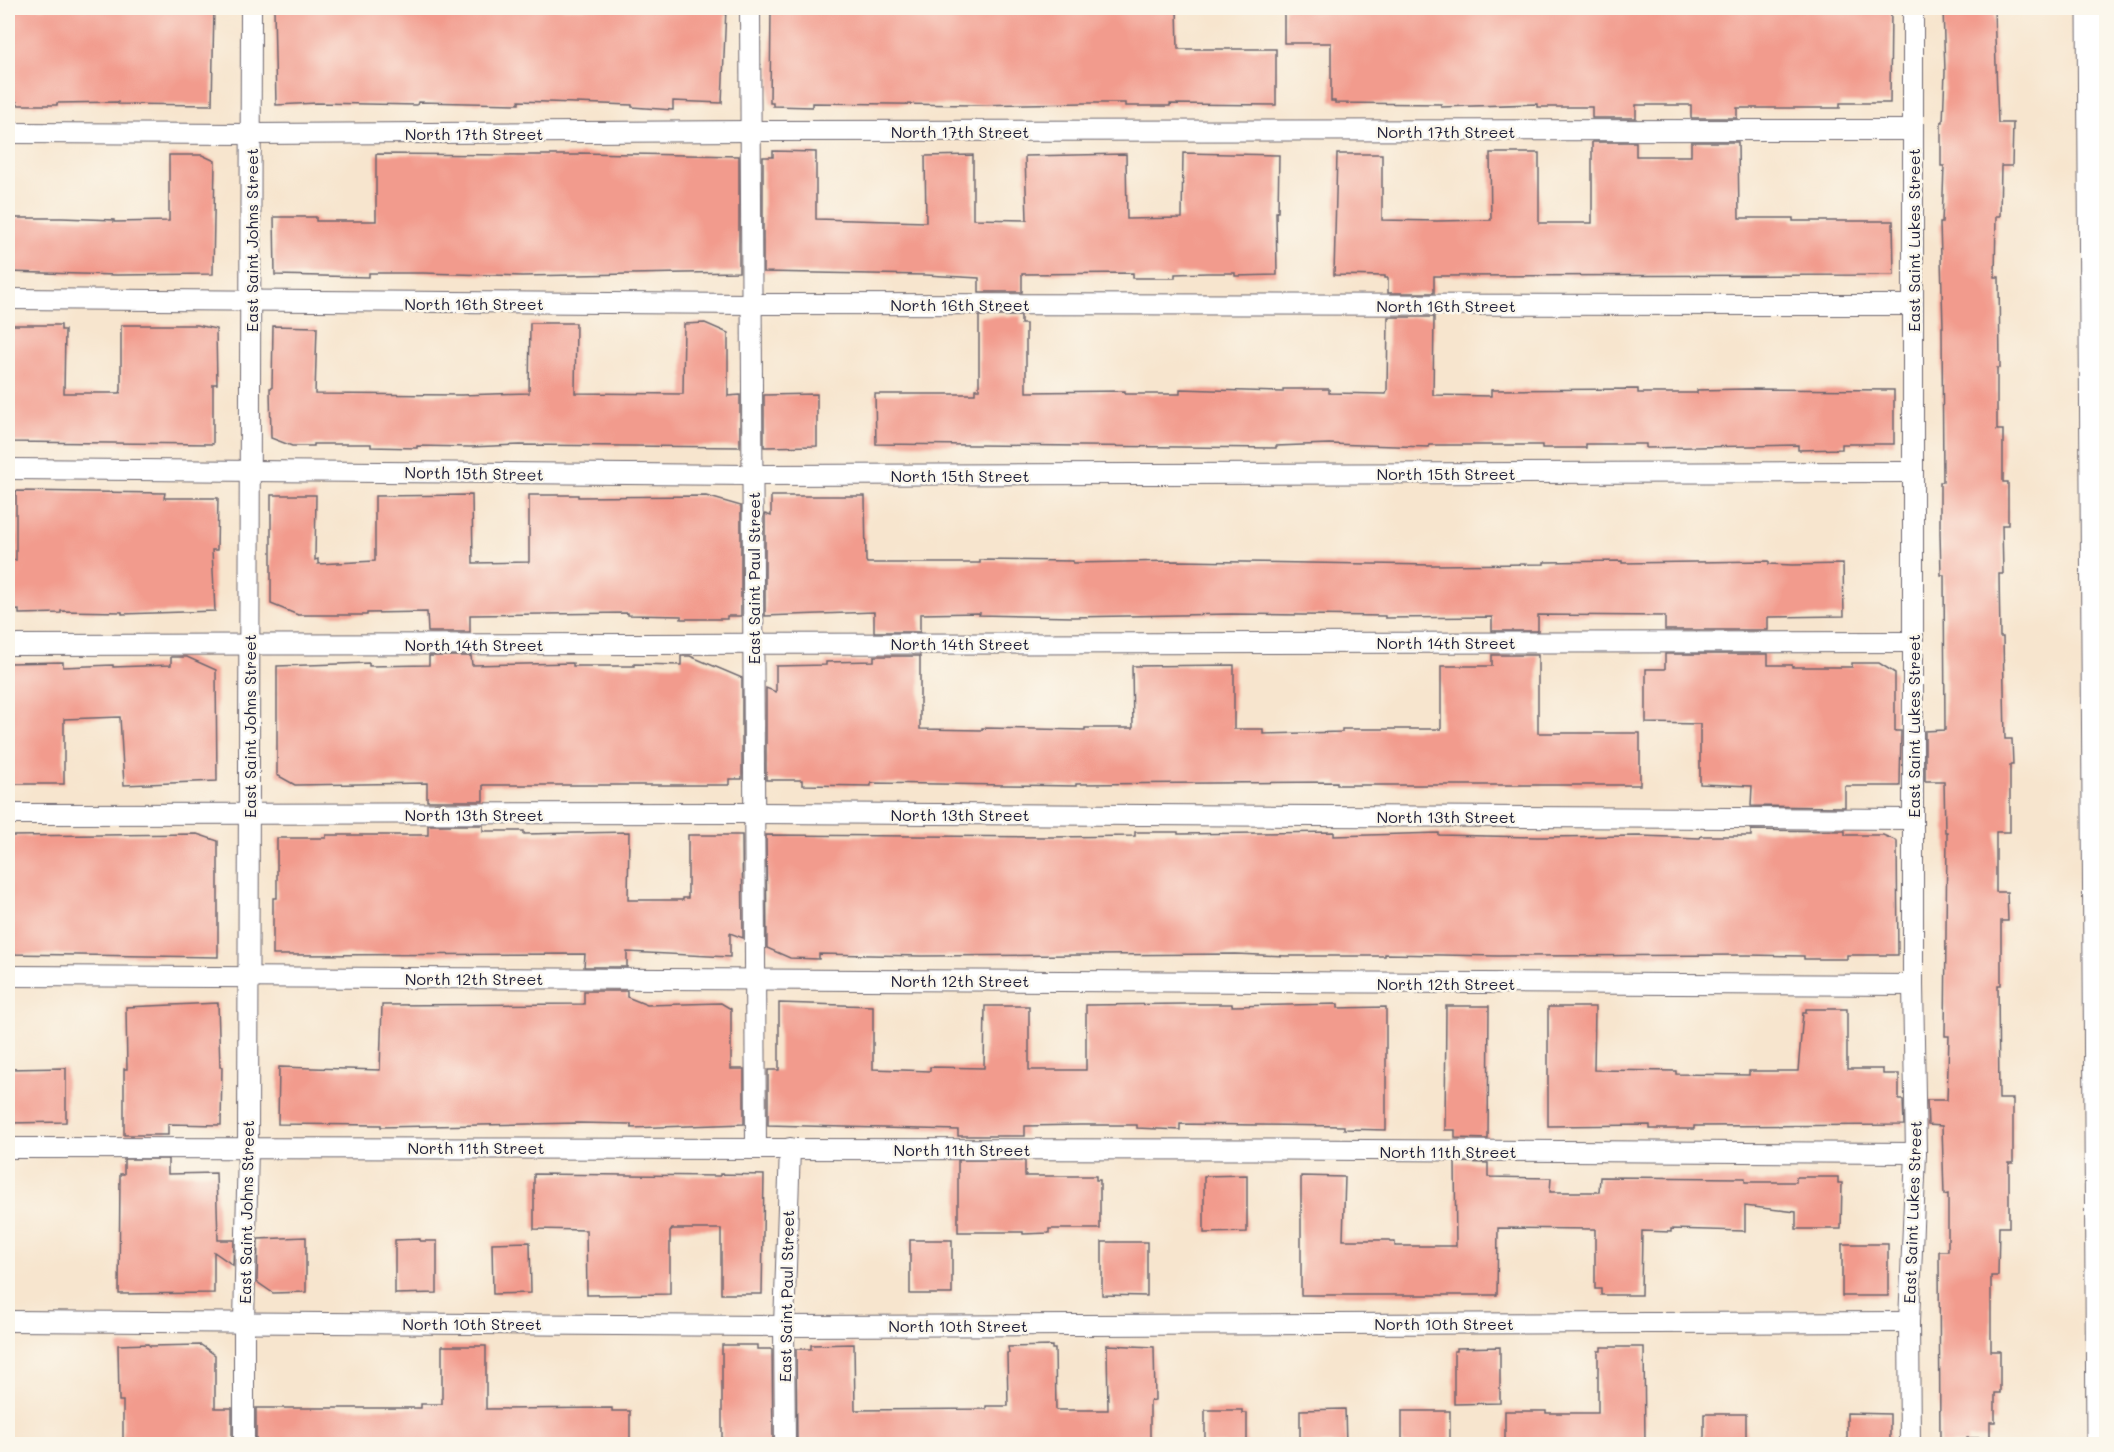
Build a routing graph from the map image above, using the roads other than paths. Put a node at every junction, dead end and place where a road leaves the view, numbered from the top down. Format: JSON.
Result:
{"nodes":[{"id":1,"x":251,"y":8,"type":"edge"},
{"id":2,"x":750,"y":8,"type":"edge"},
{"id":3,"x":1913,"y":8,"type":"edge"},
{"id":4,"x":2094,"y":8,"type":"edge"},
{"id":5,"x":1913,"y":130,"type":"junction"},
{"id":6,"x":751,"y":131,"type":"junction"},
{"id":7,"x":8,"y":133,"type":"edge"},
{"id":8,"x":251,"y":134,"type":"junction"},
{"id":9,"x":8,"y":299,"type":"edge"},
{"id":10,"x":250,"y":301,"type":"junction"},
{"id":11,"x":752,"y":304,"type":"junction"},
{"id":12,"x":1913,"y":305,"type":"junction"},
{"id":13,"x":8,"y":469,"type":"edge"},
{"id":14,"x":250,"y":470,"type":"junction"},
{"id":15,"x":1913,"y":472,"type":"junction"},
{"id":16,"x":753,"y":475,"type":"junction"},
{"id":17,"x":1913,"y":642,"type":"junction"},
{"id":18,"x":249,"y":644,"type":"junction"},
{"id":19,"x":754,"y":644,"type":"junction"},
{"id":20,"x":8,"y":645,"type":"edge"},
{"id":21,"x":754,"y":813,"type":"junction"},
{"id":22,"x":8,"y":814,"type":"edge"},
{"id":23,"x":249,"y":814,"type":"junction"},
{"id":24,"x":1913,"y":819,"type":"junction"},
{"id":25,"x":8,"y":976,"type":"edge"},
{"id":26,"x":249,"y":977,"type":"junction"},
{"id":27,"x":755,"y":979,"type":"junction"},
{"id":28,"x":1913,"y":985,"type":"junction"},
{"id":29,"x":248,"y":1147,"type":"junction"},
{"id":30,"x":8,"y":1148,"type":"edge"},
{"id":31,"x":756,"y":1148,"type":"junction"},
{"id":32,"x":790,"y":1148,"type":"junction"},
{"id":33,"x":1916,"y":1153,"type":"junction"},
{"id":34,"x":8,"y":1321,"type":"edge"},
{"id":35,"x":244,"y":1322,"type":"junction"},
{"id":36,"x":1909,"y":1322,"type":"junction"},
{"id":37,"x":784,"y":1326,"type":"junction"},
{"id":38,"x":244,"y":1444,"type":"edge"},
{"id":39,"x":785,"y":1444,"type":"edge"},
{"id":40,"x":1910,"y":1444,"type":"edge"},
{"id":41,"x":2103,"y":1444,"type":"edge"}],
"edges":[{"from":1,"to":8,"type":"lane","name":"East Saint Johns Street"},
{"from":2,"to":6,"type":"lane","name":"East Saint Paul Street"},
{"from":3,"to":5,"type":"lane","name":"East Saint Lukes Street"},
{"from":4,"to":41,"type":"main road"},
{"from":5,"to":6,"type":"lane","name":"North 17th Street"},
{"from":5,"to":12,"type":"lane","name":"East Saint Lukes Street"},
{"from":6,"to":8,"type":"lane","name":"North 17th Street"},
{"from":6,"to":11,"type":"lane","name":"East Saint Paul Street"},
{"from":7,"to":8,"type":"lane","name":"North 17th Street"},
{"from":8,"to":10,"type":"lane","name":"East Saint Johns Street"},
{"from":9,"to":10,"type":"lane","name":"North 16th Street"},
{"from":10,"to":11,"type":"lane","name":"North 16th Street"},
{"from":10,"to":14,"type":"lane","name":"East Saint Johns Street"},
{"from":11,"to":12,"type":"lane","name":"North 16th Street"},
{"from":11,"to":16,"type":"lane","name":"East Saint Paul Street"},
{"from":12,"to":15,"type":"lane","name":"East Saint Lukes Street"},
{"from":13,"to":14,"type":"lane","name":"North 15th Street"},
{"from":14,"to":16,"type":"lane","name":"North 15th Street"},
{"from":14,"to":18,"type":"lane","name":"East Saint Johns Street"},
{"from":15,"to":16,"type":"lane","name":"North 15th Street"},
{"from":15,"to":17,"type":"lane","name":"East Saint Lukes Street"},
{"from":16,"to":19,"type":"lane","name":"East Saint Paul Street"},
{"from":17,"to":19,"type":"lane","name":"North 14th Street"},
{"from":17,"to":24,"type":"lane","name":"East Saint Lukes Street"},
{"from":18,"to":19,"type":"lane","name":"North 14th Street"},
{"from":18,"to":20,"type":"lane","name":"North 14th Street"},
{"from":18,"to":23,"type":"lane","name":"East Saint Johns Street"},
{"from":19,"to":21,"type":"lane","name":"East Saint Paul Street"},
{"from":21,"to":23,"type":"lane","name":"North 13th Street"},
{"from":21,"to":24,"type":"lane","name":"North 13th Street"},
{"from":21,"to":27,"type":"lane","name":"East Saint Paul Street"},
{"from":22,"to":23,"type":"lane","name":"North 13th Street"},
{"from":23,"to":26,"type":"lane","name":"East Saint Johns Street"},
{"from":24,"to":28,"type":"lane","name":"East Saint Lukes Street"},
{"from":25,"to":26,"type":"lane","name":"North 12th Street"},
{"from":26,"to":27,"type":"lane","name":"North 12th Street"},
{"from":26,"to":29,"type":"lane","name":"East Saint Johns Street"},
{"from":27,"to":28,"type":"lane","name":"North 12th Street"},
{"from":27,"to":31,"type":"lane","name":"East Saint Paul Street"},
{"from":28,"to":33,"type":"lane","name":"East Saint Lukes Street"},
{"from":29,"to":30,"type":"lane","name":"North 11th Street"},
{"from":29,"to":31,"type":"lane","name":"North 11th Street"},
{"from":29,"to":35,"type":"lane","name":"East Saint Johns Street"},
{"from":31,"to":32,"type":"lane","name":"North 11th Street"},
{"from":32,"to":33,"type":"lane","name":"North 11th Street"},
{"from":32,"to":37,"type":"lane","name":"East Saint Paul Street"},
{"from":33,"to":36,"type":"lane","name":"East Saint Lukes Street"},
{"from":34,"to":35,"type":"lane","name":"North 10th Street"},
{"from":35,"to":37,"type":"lane","name":"North 10th Street"},
{"from":35,"to":38,"type":"lane","name":"East Saint Johns Street"},
{"from":36,"to":37,"type":"lane","name":"North 10th Street"},
{"from":36,"to":40,"type":"lane","name":"East Saint Lukes Street"},
{"from":37,"to":39,"type":"lane","name":"East Saint Paul Street"}]}
